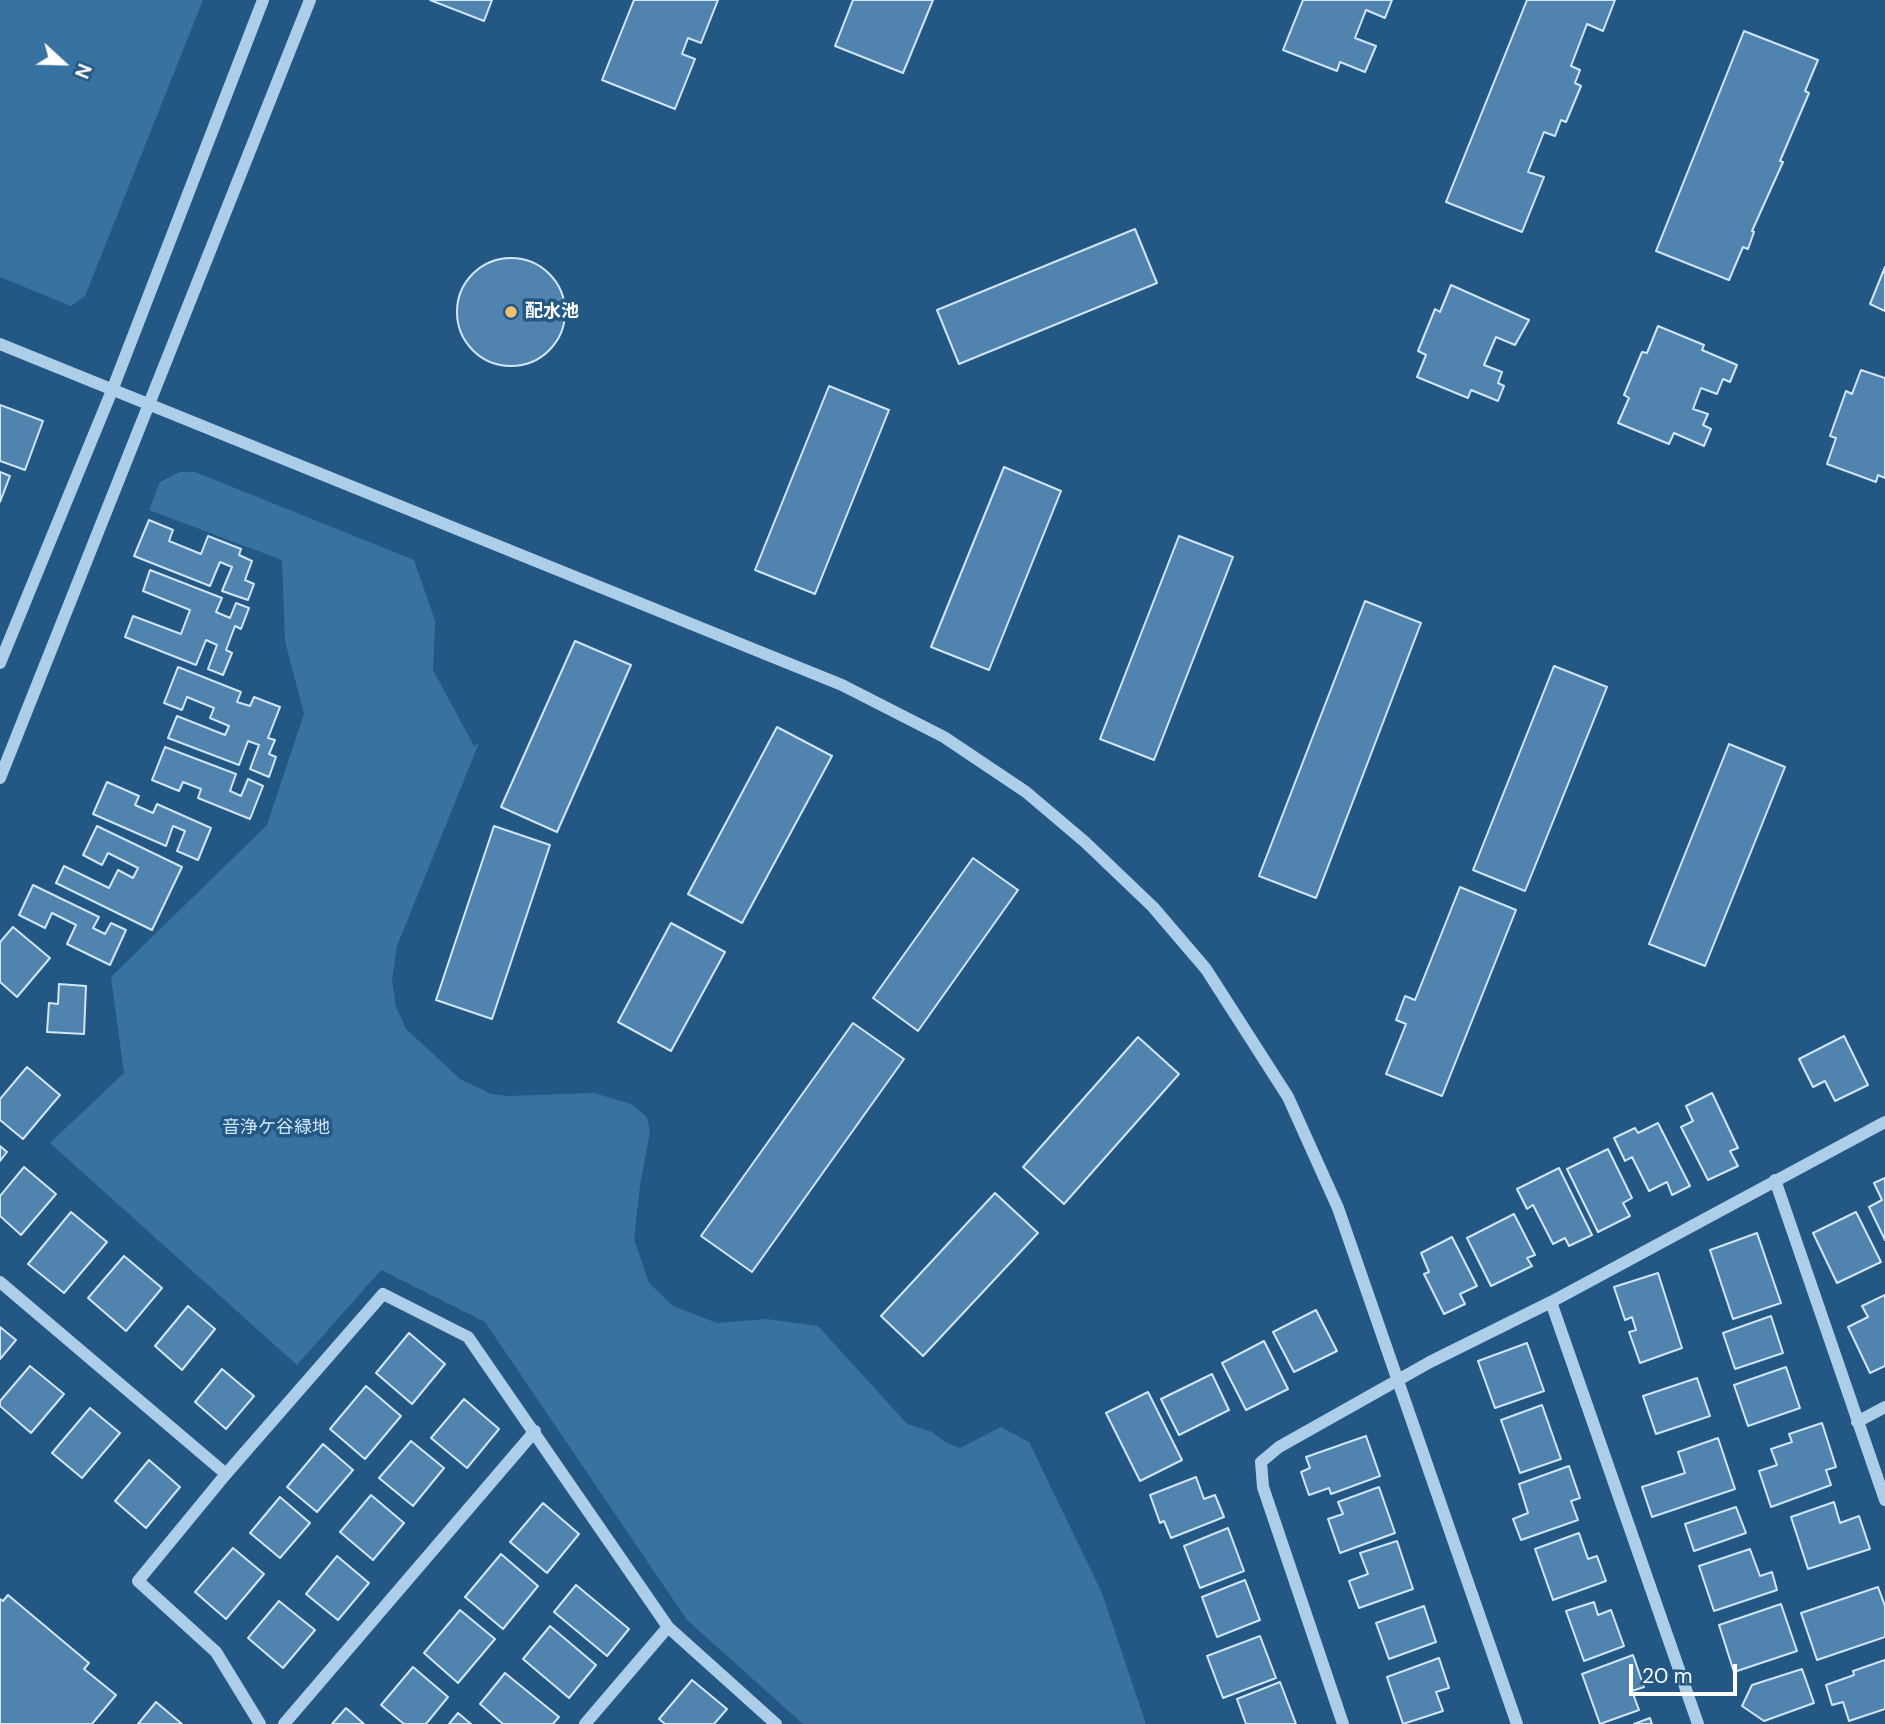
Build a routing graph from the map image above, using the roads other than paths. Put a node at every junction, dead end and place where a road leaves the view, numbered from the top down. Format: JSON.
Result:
{"nodes":[{"id":1,"x":263,"y":0,"type":"edge"},
{"id":2,"x":310,"y":0,"type":"edge"},
{"id":3,"x":0,"y":344,"type":"edge"},
{"id":4,"x":113,"y":388,"type":"junction"},
{"id":5,"x":151,"y":403,"type":"junction"},
{"id":6,"x":0,"y":663,"type":"edge"},
{"id":7,"x":0,"y":778,"type":"edge"},
{"id":8,"x":1885,"y":1122,"type":"edge"},
{"id":9,"x":1775,"y":1180,"type":"junction"},
{"id":10,"x":0,"y":1282,"type":"edge"},
{"id":11,"x":1551,"y":1302,"type":"junction"},
{"id":12,"x":1399,"y":1379,"type":"junction"},
{"id":13,"x":1885,"y":1407,"type":"edge"},
{"id":14,"x":1857,"y":1422,"type":"junction"},
{"id":15,"x":536,"y":1431,"type":"junction"},
{"id":16,"x":226,"y":1474,"type":"junction"},
{"id":17,"x":1885,"y":1500,"type":"edge"},
{"id":18,"x":668,"y":1627,"type":"junction"},
{"id":19,"x":260,"y":1724,"type":"edge"},
{"id":20,"x":285,"y":1724,"type":"edge"},
{"id":21,"x":585,"y":1724,"type":"edge"},
{"id":22,"x":776,"y":1724,"type":"edge"},
{"id":23,"x":1343,"y":1724,"type":"edge"},
{"id":24,"x":1517,"y":1724,"type":"edge"},
{"id":25,"x":1698,"y":1724,"type":"edge"}],
"edges":[{"from":1,"to":4,"type":"street"},
{"from":2,"to":5,"type":"street"},
{"from":3,"to":4,"type":"street"},
{"from":4,"to":5,"type":"street"},
{"from":4,"to":6,"type":"street"},
{"from":5,"to":7,"type":"street"},
{"from":5,"to":12,"type":"street"},
{"from":8,"to":9,"type":"street"},
{"from":9,"to":11,"type":"street"},
{"from":9,"to":14,"type":"street"},
{"from":10,"to":16,"type":"street"},
{"from":11,"to":12,"type":"street"},
{"from":11,"to":25,"type":"street"},
{"from":12,"to":23,"type":"street"},
{"from":12,"to":24,"type":"street"},
{"from":13,"to":14,"type":"street"},
{"from":14,"to":17,"type":"street"},
{"from":15,"to":16,"type":"street"},
{"from":15,"to":18,"type":"street"},
{"from":15,"to":20,"type":"street"},
{"from":16,"to":19,"type":"street"},
{"from":18,"to":21,"type":"street"},
{"from":18,"to":22,"type":"street"}]}
